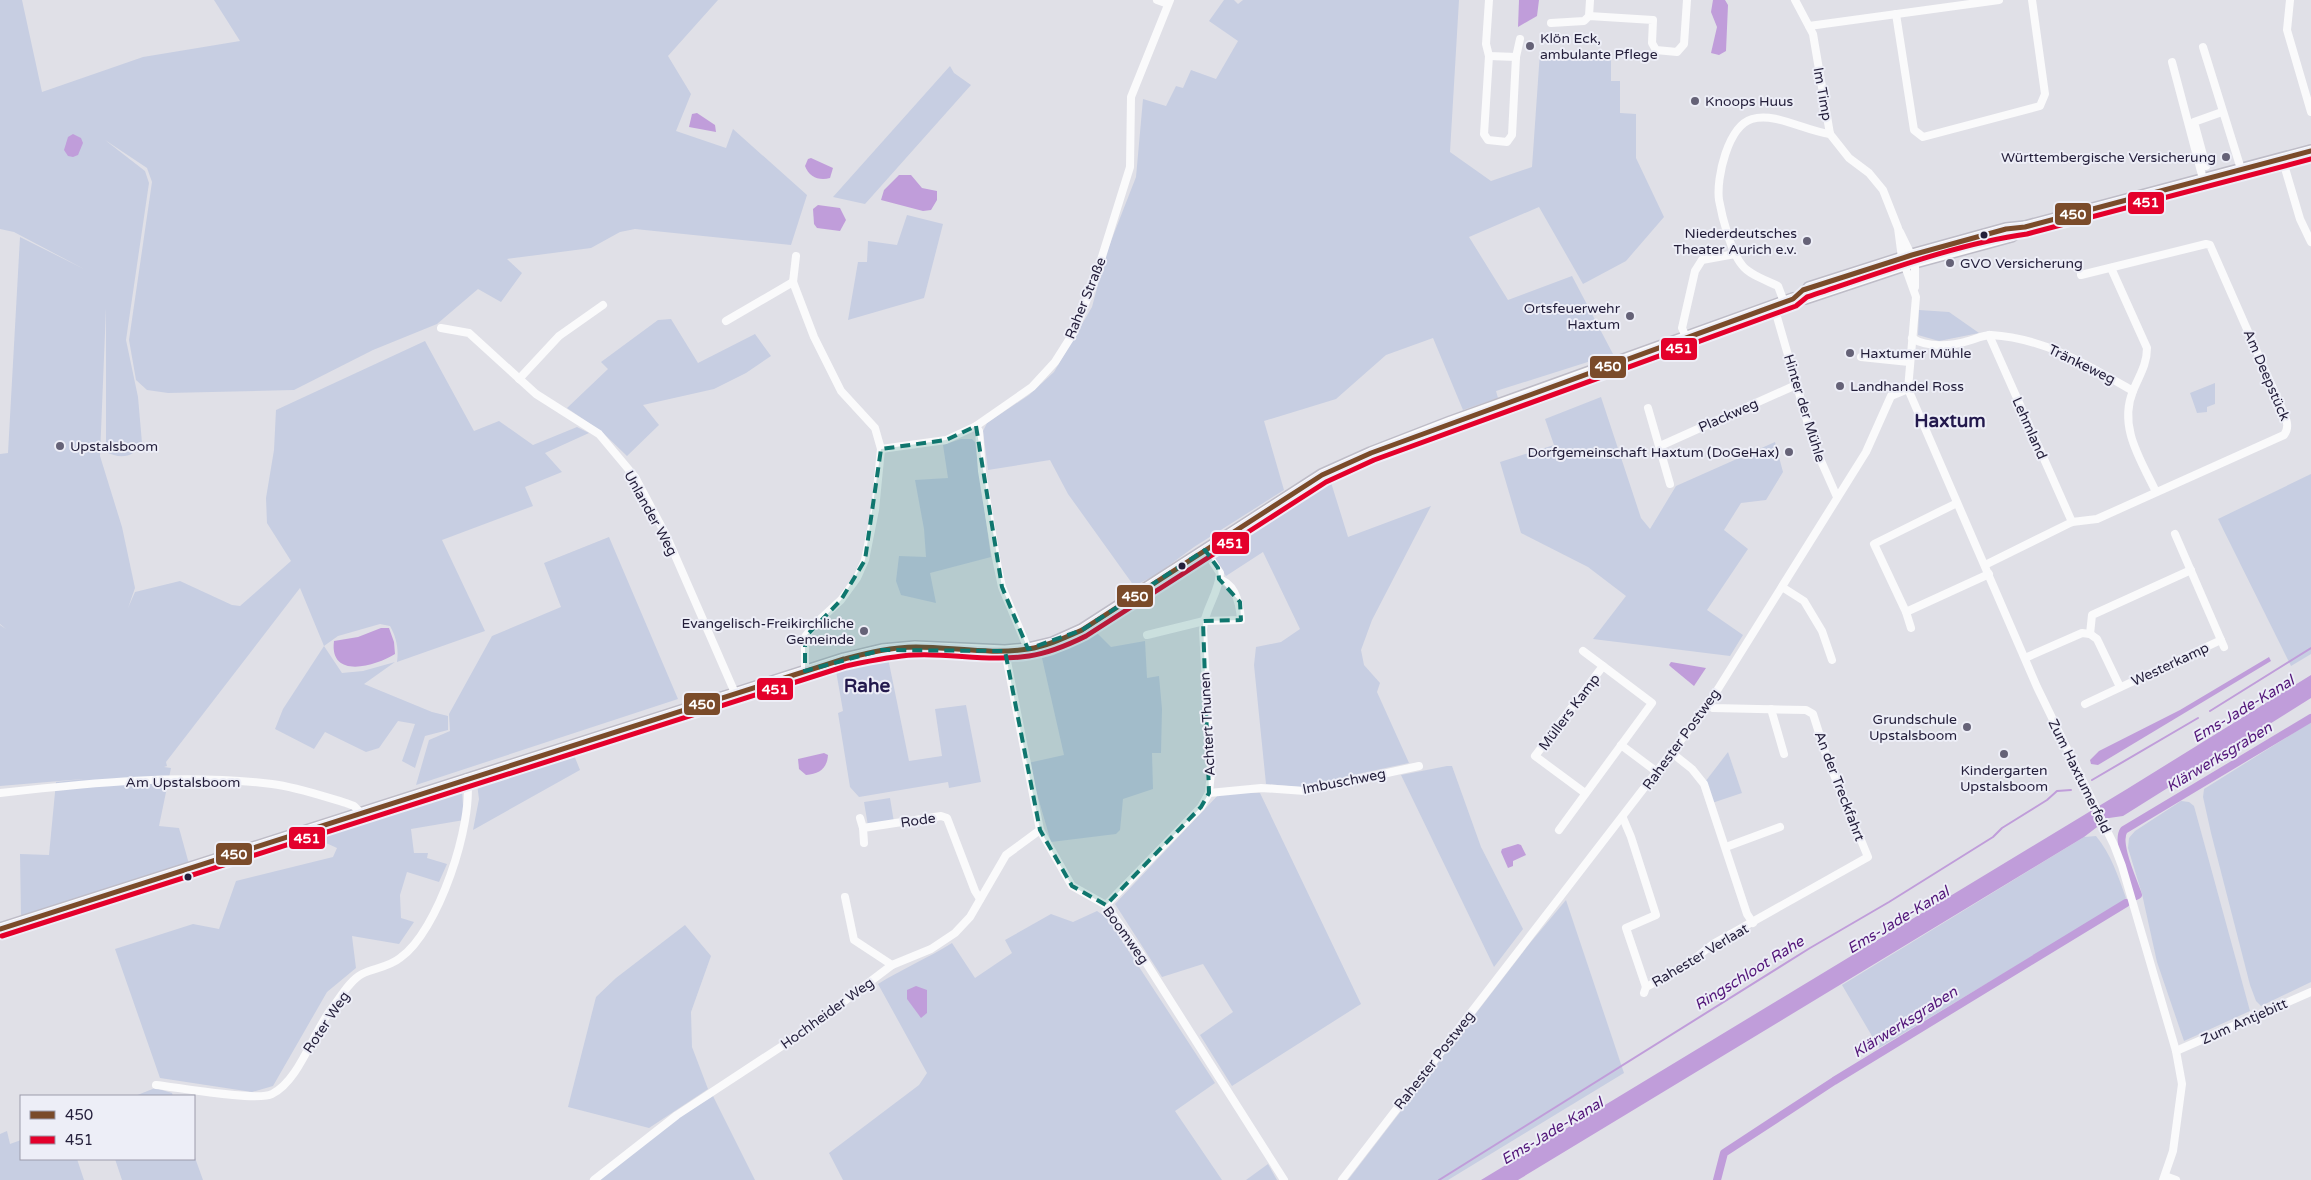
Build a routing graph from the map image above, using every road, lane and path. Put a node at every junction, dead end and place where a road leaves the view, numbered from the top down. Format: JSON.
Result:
{"nodes":[{"id":1,"x":1157,"y":0,"type":"edge"},
{"id":2,"x":1489,"y":0,"type":"edge"},
{"id":3,"x":1590,"y":0,"type":"edge"},
{"id":4,"x":1687,"y":0,"type":"edge"},
{"id":5,"x":1795,"y":0,"type":"edge"},
{"id":6,"x":1999,"y":0,"type":"edge"},
{"id":7,"x":2032,"y":0,"type":"edge"},
{"id":8,"x":2290,"y":0,"type":"edge"},
{"id":9,"x":1169,"y":2,"type":"edge"},
{"id":10,"x":1896,"y":14,"type":"junction"},
{"id":11,"x":1589,"y":16,"type":"junction"},
{"id":12,"x":1551,"y":23,"type":"dead end"},
{"id":13,"x":1809,"y":26,"type":"junction"},
{"id":14,"x":1520,"y":39,"type":"dead end"},
{"id":15,"x":2203,"y":47,"type":"dead end"},
{"id":16,"x":1489,"y":56,"type":"junction"},
{"id":17,"x":1516,"y":57,"type":"junction"},
{"id":18,"x":2172,"y":62,"type":"dead end"},
{"id":19,"x":2222,"y":112,"type":"junction"},
{"id":20,"x":2311,"y":112,"type":"edge"},
{"id":21,"x":1830,"y":134,"type":"junction"},
{"id":22,"x":2311,"y":151,"type":"edge"},
{"id":23,"x":2282,"y":158,"type":"junction"},
{"id":24,"x":2206,"y":166,"type":"dead end"},
{"id":25,"x":2241,"y":169,"type":"junction"},
{"id":26,"x":2203,"y":179,"type":"junction"},
{"id":27,"x":2311,"y":242,"type":"edge"},
{"id":28,"x":1735,"y":254,"type":"junction"},
{"id":29,"x":796,"y":256,"type":"dead end"},
{"id":30,"x":1908,"y":260,"type":"junction"},
{"id":31,"x":2111,"y":268,"type":"junction"},
{"id":32,"x":2082,"y":275,"type":"dead end"},
{"id":33,"x":793,"y":282,"type":"junction"},
{"id":34,"x":1788,"y":301,"type":"junction"},
{"id":35,"x":603,"y":305,"type":"dead end"},
{"id":36,"x":1777,"y":317,"type":"dead end"},
{"id":37,"x":726,"y":321,"type":"dead end"},
{"id":38,"x":441,"y":328,"type":"dead end"},
{"id":39,"x":1989,"y":335,"type":"junction"},
{"id":40,"x":1686,"y":337,"type":"junction"},
{"id":41,"x":1912,"y":338,"type":"junction"},
{"id":42,"x":1861,"y":357,"type":"dead end"},
{"id":43,"x":1909,"y":362,"type":"junction"},
{"id":44,"x":519,"y":378,"type":"junction"},
{"id":45,"x":1796,"y":385,"type":"junction"},
{"id":46,"x":1908,"y":389,"type":"junction"},
{"id":47,"x":2133,"y":391,"type":"junction"},
{"id":48,"x":1648,"y":408,"type":"dead end"},
{"id":49,"x":976,"y":426,"type":"junction"},
{"id":50,"x":1660,"y":446,"type":"junction"},
{"id":51,"x":881,"y":450,"type":"junction"},
{"id":52,"x":1670,"y":484,"type":"dead end"},
{"id":53,"x":2156,"y":492,"type":"junction"},
{"id":54,"x":1838,"y":498,"type":"junction"},
{"id":55,"x":1957,"y":503,"type":"junction"},
{"id":56,"x":2072,"y":522,"type":"junction"},
{"id":57,"x":2175,"y":534,"type":"dead end"},
{"id":58,"x":1205,"y":550,"type":"junction"},
{"id":59,"x":1985,"y":565,"type":"junction"},
{"id":60,"x":2191,"y":570,"type":"junction"},
{"id":61,"x":1989,"y":574,"type":"junction"},
{"id":62,"x":1219,"y":579,"type":"junction"},
{"id":63,"x":1782,"y":587,"type":"junction"},
{"id":64,"x":1906,"y":612,"type":"junction"},
{"id":65,"x":1204,"y":621,"type":"junction"},
{"id":66,"x":1910,"y":628,"type":"dead end"},
{"id":67,"x":2090,"y":634,"type":"junction"},
{"id":68,"x":1147,"y":635,"type":"dead end"},
{"id":69,"x":1028,"y":649,"type":"junction"},
{"id":70,"x":1005,"y":651,"type":"junction"},
{"id":71,"x":1583,"y":651,"type":"dead end"},
{"id":72,"x":2025,"y":658,"type":"junction"},
{"id":73,"x":1832,"y":660,"type":"dead end"},
{"id":74,"x":1603,"y":666,"type":"junction"},
{"id":75,"x":805,"y":671,"type":"junction"},
{"id":76,"x":2120,"y":687,"type":"junction"},
{"id":77,"x":735,"y":693,"type":"junction"},
{"id":78,"x":2085,"y":704,"type":"dead end"},
{"id":79,"x":1708,"y":705,"type":"junction"},
{"id":80,"x":1771,"y":709,"type":"junction"},
{"id":81,"x":1621,"y":745,"type":"junction"},
{"id":82,"x":1672,"y":753,"type":"junction"},
{"id":83,"x":1784,"y":754,"type":"dead end"},
{"id":84,"x":1419,"y":766,"type":"dead end"},
{"id":85,"x":1657,"y":772,"type":"junction"},
{"id":86,"x":467,"y":778,"type":"junction"},
{"id":87,"x":0,"y":793,"type":"edge"},
{"id":88,"x":1209,"y":793,"type":"junction"},
{"id":89,"x":1585,"y":793,"type":"junction"},
{"id":90,"x":361,"y":813,"type":"junction"},
{"id":91,"x":860,"y":818,"type":"dead end"},
{"id":92,"x":1622,"y":818,"type":"junction"},
{"id":93,"x":1780,"y":827,"type":"dead end"},
{"id":94,"x":863,"y":828,"type":"junction"},
{"id":95,"x":1040,"y":830,"type":"junction"},
{"id":96,"x":1559,"y":830,"type":"dead end"},
{"id":97,"x":864,"y":843,"type":"dead end"},
{"id":98,"x":1726,"y":846,"type":"junction"},
{"id":99,"x":845,"y":897,"type":"dead end"},
{"id":100,"x":980,"y":899,"type":"junction"},
{"id":101,"x":1106,"y":905,"type":"junction"},
{"id":102,"x":1753,"y":923,"type":"junction"},
{"id":103,"x":0,"y":929,"type":"edge"},
{"id":104,"x":892,"y":965,"type":"junction"},
{"id":105,"x":2311,"y":992,"type":"edge"},
{"id":106,"x":2176,"y":1051,"type":"junction"},
{"id":107,"x":156,"y":1085,"type":"dead end"},
{"id":108,"x":2164,"y":1178,"type":"edge"},
{"id":109,"x":594,"y":1180,"type":"edge"},
{"id":110,"x":1284,"y":1180,"type":"edge"},
{"id":111,"x":1342,"y":1180,"type":"edge"},
{"id":112,"x":2176,"y":1180,"type":"edge"}],
"edges":[{"from":1,"to":9,"type":"street"},
{"from":2,"to":16,"type":"street"},
{"from":3,"to":11,"type":"street"},
{"from":4,"to":11,"type":"street"},
{"from":5,"to":13,"type":"street","name":"Im Timp"},
{"from":6,"to":10,"type":"street"},
{"from":7,"to":10,"type":"street"},
{"from":8,"to":20,"type":"street"},
{"from":9,"to":49,"type":"street","name":"Raher Straße"},
{"from":10,"to":13,"type":"street"},
{"from":11,"to":12,"type":"street"},
{"from":13,"to":21,"type":"street","name":"Im Timp"},
{"from":14,"to":17,"type":"street"},
{"from":15,"to":19,"type":"street"},
{"from":16,"to":17,"type":"street"},
{"from":16,"to":17,"type":"street"},
{"from":18,"to":26,"type":"street"},
{"from":19,"to":24,"type":"street"},
{"from":19,"to":25,"type":"street"},
{"from":21,"to":28,"type":"street"},
{"from":21,"to":30,"type":"street","name":"Im Timp"},
{"from":22,"to":23,"type":"main road"},
{"from":23,"to":25,"type":"main road"},
{"from":23,"to":27,"type":"street"},
{"from":25,"to":26,"type":"main road"},
{"from":26,"to":30,"type":"main road"},
{"from":28,"to":34,"type":"street"},
{"from":28,"to":40,"type":"street"},
{"from":29,"to":33,"type":"street"},
{"from":30,"to":34,"type":"main road"},
{"from":30,"to":41,"type":"street","name":"Im Timp"},
{"from":31,"to":32,"type":"street","name":"Am Deepstück"},
{"from":31,"to":47,"type":"street"},
{"from":31,"to":53,"type":"street","name":"Am Deepstück"},
{"from":33,"to":37,"type":"street"},
{"from":33,"to":51,"type":"street"},
{"from":34,"to":40,"type":"main road"},
{"from":35,"to":44,"type":"street"},
{"from":36,"to":45,"type":"street","name":"Hinter der Mühle"},
{"from":38,"to":44,"type":"street","name":"Unlander Weg"},
{"from":39,"to":41,"type":"street","name":"Tränkeweg"},
{"from":39,"to":47,"type":"street","name":"Tränkeweg"},
{"from":39,"to":56,"type":"street","name":"Lehmland"},
{"from":40,"to":58,"type":"main road"},
{"from":41,"to":43,"type":"street"},
{"from":42,"to":43,"type":"street"},
{"from":43,"to":46,"type":"street"},
{"from":44,"to":77,"type":"street","name":"Unlander Weg"},
{"from":45,"to":50,"type":"street","name":"Plackweg"},
{"from":45,"to":54,"type":"street","name":"Hinter der Mühle"},
{"from":46,"to":54,"type":"street","name":"Rahester Postweg"},
{"from":46,"to":55,"type":"street","name":"Zum Haxtumerfeld"},
{"from":47,"to":53,"type":"street"},
{"from":48,"to":50,"type":"street"},
{"from":49,"to":51,"type":"street","name":"Raher Straße"},
{"from":49,"to":69,"type":"street"},
{"from":50,"to":52,"type":"street"},
{"from":51,"to":75,"type":"street"},
{"from":53,"to":56,"type":"street","name":"Am Deepstück"},
{"from":54,"to":63,"type":"street","name":"Rahester Postweg"},
{"from":55,"to":59,"type":"street","name":"Zum Haxtumerfeld"},
{"from":55,"to":64,"type":"street"},
{"from":56,"to":59,"type":"street","name":"Am Deepstück"},
{"from":57,"to":60,"type":"street","name":"Westerkamp"},
{"from":58,"to":62,"type":"street"},
{"from":58,"to":69,"type":"main road"},
{"from":59,"to":61,"type":"street","name":"Zum Haxtumerfeld"},
{"from":60,"to":67,"type":"street"},
{"from":60,"to":76,"type":"street","name":"Westerkamp"},
{"from":61,"to":64,"type":"street"},
{"from":61,"to":72,"type":"street","name":"Zum Haxtumerfeld"},
{"from":62,"to":65,"type":"street","name":"Achtert Thunen"},
{"from":62,"to":65,"type":"street"},
{"from":63,"to":73,"type":"street"},
{"from":63,"to":79,"type":"street","name":"Rahester Postweg"},
{"from":64,"to":66,"type":"street"},
{"from":65,"to":68,"type":"street"},
{"from":65,"to":88,"type":"street","name":"Achtert Thunen"},
{"from":67,"to":72,"type":"street"},
{"from":67,"to":76,"type":"street","name":"Westerkamp"},
{"from":69,"to":70,"type":"main road"},
{"from":70,"to":75,"type":"main road"},
{"from":70,"to":95,"type":"street","name":"Boomweg"},
{"from":71,"to":74,"type":"street","name":"Müllers Kamp"},
{"from":72,"to":106,"type":"street","name":"Zum Haxtumerfeld"},
{"from":74,"to":81,"type":"street","name":"Müllers Kamp"},
{"from":74,"to":89,"type":"street","name":"Müllers Kamp"},
{"from":75,"to":77,"type":"main road"},
{"from":76,"to":78,"type":"street","name":"Westerkamp"},
{"from":77,"to":86,"type":"main road"},
{"from":79,"to":80,"type":"street","name":"An der Treckfahrt"},
{"from":79,"to":82,"type":"street","name":"Rahester Postweg"},
{"from":80,"to":83,"type":"street"},
{"from":80,"to":102,"type":"street","name":"An der Treckfahrt"},
{"from":81,"to":85,"type":"street"},
{"from":81,"to":89,"type":"street","name":"Müllers Kamp"},
{"from":82,"to":85,"type":"street","name":"Rahester Postweg"},
{"from":82,"to":98,"type":"street"},
{"from":84,"to":88,"type":"street","name":"Imbuschweg"},
{"from":85,"to":92,"type":"street","name":"Rahester Postweg"},
{"from":86,"to":90,"type":"main road"},
{"from":86,"to":107,"type":"street","name":"Roter Weg"},
{"from":87,"to":90,"type":"street","name":"Am Upstalsboom"},
{"from":88,"to":101,"type":"street","name":"Achtert Thunen"},
{"from":89,"to":96,"type":"street","name":"Müllers Kamp"},
{"from":90,"to":103,"type":"main road"},
{"from":91,"to":94,"type":"street"},
{"from":92,"to":102,"type":"street","name":"Rahester Verlaat"},
{"from":92,"to":111,"type":"street","name":"Rahester Postweg"},
{"from":93,"to":98,"type":"street"},
{"from":94,"to":97,"type":"street"},
{"from":94,"to":100,"type":"street","name":"Rode"},
{"from":95,"to":100,"type":"street","name":"Hochheider Weg"},
{"from":95,"to":101,"type":"street","name":"Boomweg"},
{"from":98,"to":102,"type":"street"},
{"from":99,"to":104,"type":"street"},
{"from":100,"to":104,"type":"street","name":"Hochheider Weg"},
{"from":101,"to":110,"type":"street","name":"Boomweg"},
{"from":104,"to":109,"type":"street","name":"Hochheider Weg"},
{"from":105,"to":106,"type":"street","name":"Zum Antjebitt"},
{"from":106,"to":108,"type":"street","name":"Zum Haxtumerfeld"},
{"from":108,"to":112,"type":"street"}]}
